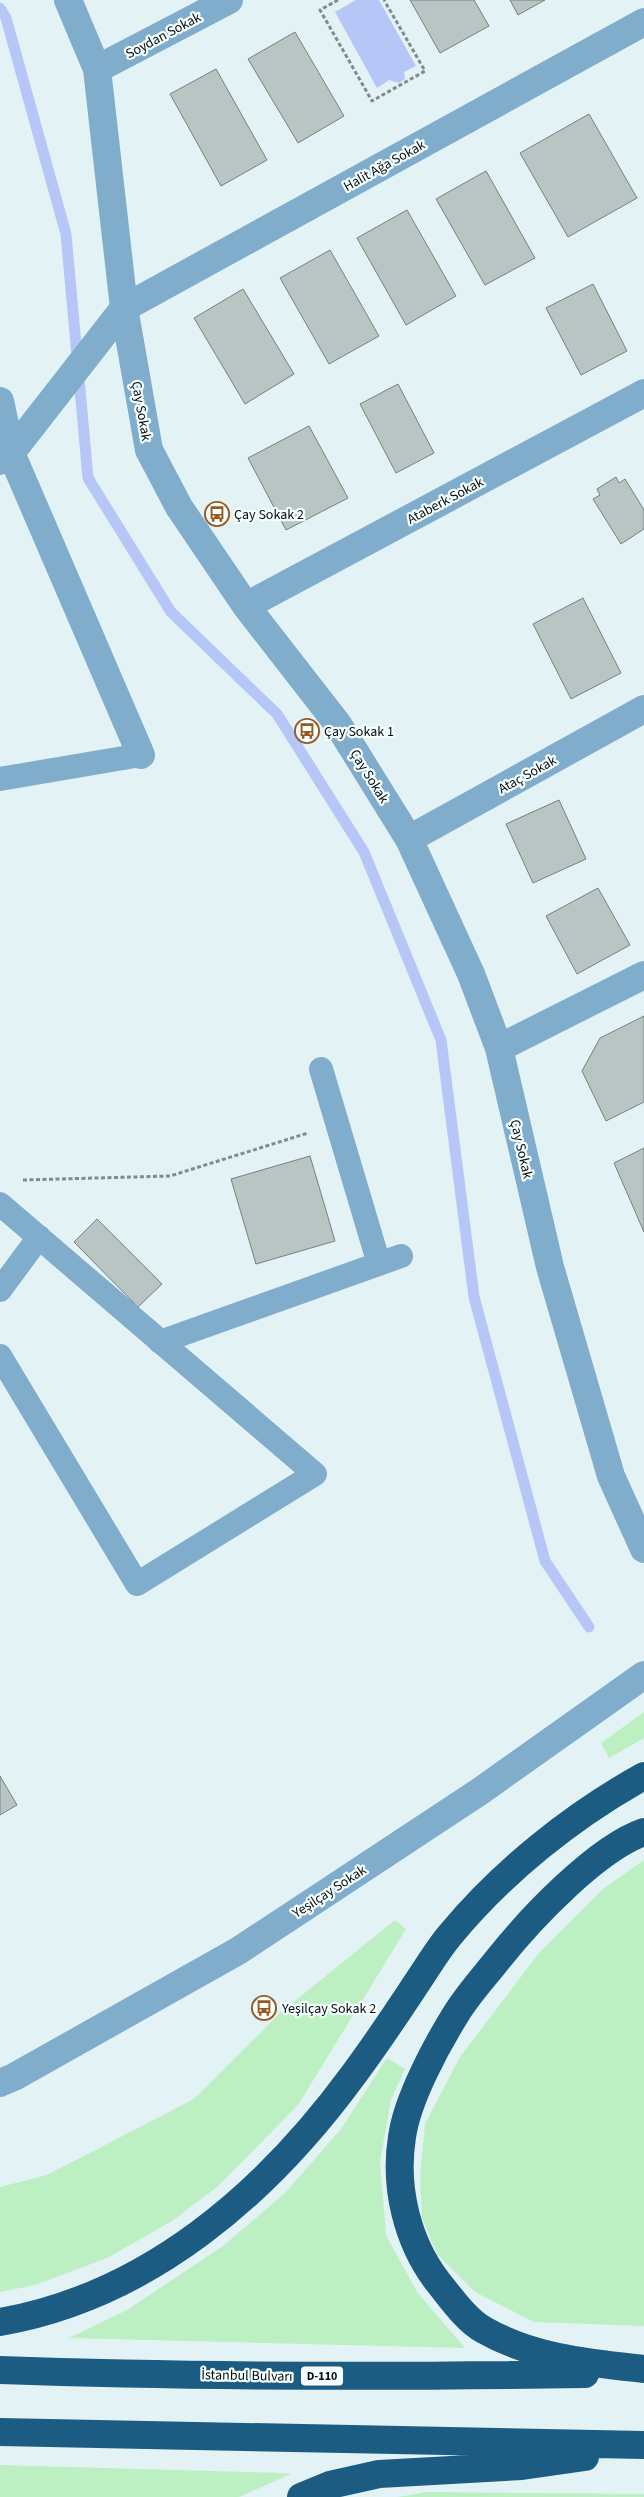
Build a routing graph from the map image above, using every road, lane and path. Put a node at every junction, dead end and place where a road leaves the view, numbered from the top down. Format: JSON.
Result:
{"nodes":[{"id":1,"x":68,"y":0,"type":"edge"},
{"id":2,"x":228,"y":0,"type":"edge"},
{"id":3,"x":338,"y":0,"type":"edge"},
{"id":4,"x":384,"y":0,"type":"edge"},
{"id":5,"x":644,"y":22,"type":"edge"},
{"id":6,"x":97,"y":69,"type":"junction"},
{"id":7,"x":124,"y":308,"type":"junction"},
{"id":8,"x":644,"y":393,"type":"edge"},
{"id":9,"x":0,"y":401,"type":"edge"},
{"id":10,"x":5,"y":457,"type":"edge"},
{"id":11,"x":246,"y":606,"type":"junction"},
{"id":12,"x":644,"y":709,"type":"edge"},
{"id":13,"x":141,"y":755,"type":"joint"},
{"id":14,"x":0,"y":779,"type":"edge"},
{"id":15,"x":410,"y":839,"type":"junction"},
{"id":16,"x":644,"y":975,"type":"edge"},
{"id":17,"x":499,"y":1048,"type":"junction"},
{"id":18,"x":321,"y":1069,"type":"dead end"},
{"id":19,"x":337,"y":1124,"type":"junction"},
{"id":20,"x":19,"y":1180,"type":"dead end"},
{"id":21,"x":0,"y":1204,"type":"edge"},
{"id":22,"x":39,"y":1237,"type":"junction"},
{"id":23,"x":401,"y":1256,"type":"dead end"},
{"id":24,"x":379,"y":1264,"type":"junction"},
{"id":25,"x":0,"y":1290,"type":"edge"},
{"id":26,"x":160,"y":1342,"type":"junction"},
{"id":27,"x":0,"y":1356,"type":"edge"},
{"id":28,"x":644,"y":1549,"type":"edge"},
{"id":29,"x":644,"y":1675,"type":"edge"},
{"id":30,"x":644,"y":1776,"type":"edge"},
{"id":31,"x":644,"y":1832,"type":"edge"},
{"id":32,"x":0,"y":2083,"type":"edge"},
{"id":33,"x":0,"y":2322,"type":"edge"},
{"id":34,"x":644,"y":2369,"type":"edge"},
{"id":35,"x":0,"y":2370,"type":"edge"},
{"id":36,"x":644,"y":2373,"type":"edge"},
{"id":37,"x":0,"y":2432,"type":"edge"},
{"id":38,"x":644,"y":2445,"type":"edge"},
{"id":39,"x":644,"y":2449,"type":"edge"},
{"id":40,"x":301,"y":2497,"type":"edge"}],
"edges":[{"from":1,"to":6,"type":"street","name":"Çay Sokak"},
{"from":2,"to":6,"type":"street","name":"Soydan Sokak"},
{"from":3,"to":4,"type":"path"},
{"from":5,"to":7,"type":"street","name":"Halit Ağa Sokak"},
{"from":6,"to":7,"type":"street","name":"Çay Sokak"},
{"from":7,"to":10,"type":"street"},
{"from":7,"to":11,"type":"street","name":"Çay Sokak"},
{"from":8,"to":11,"type":"street","name":"Ataberk Sokak"},
{"from":9,"to":10,"type":"street"},
{"from":10,"to":13,"type":"street"},
{"from":11,"to":15,"type":"street","name":"Çay Sokak"},
{"from":12,"to":15,"type":"street","name":"Ataç Sokak"},
{"from":13,"to":14,"type":"lane"},
{"from":15,"to":17,"type":"street","name":"Çay Sokak"},
{"from":16,"to":17,"type":"street"},
{"from":17,"to":28,"type":"street","name":"Çay Sokak"},
{"from":18,"to":19,"type":"lane"},
{"from":19,"to":20,"type":"path"},
{"from":19,"to":24,"type":"lane"},
{"from":21,"to":22,"type":"lane"},
{"from":22,"to":25,"type":"lane"},
{"from":22,"to":26,"type":"lane"},
{"from":23,"to":24,"type":"lane"},
{"from":24,"to":26,"type":"lane"},
{"from":26,"to":27,"type":"lane"},
{"from":29,"to":32,"type":"street","name":"Yeşilçay Sokak"},
{"from":30,"to":33,"type":"highway"},
{"from":31,"to":34,"type":"highway"},
{"from":35,"to":36,"type":"highway","name":"İstanbul Bulvarı","number":"D-110"},
{"from":37,"to":38,"type":"highway"},
{"from":39,"to":40,"type":"highway"}]}
